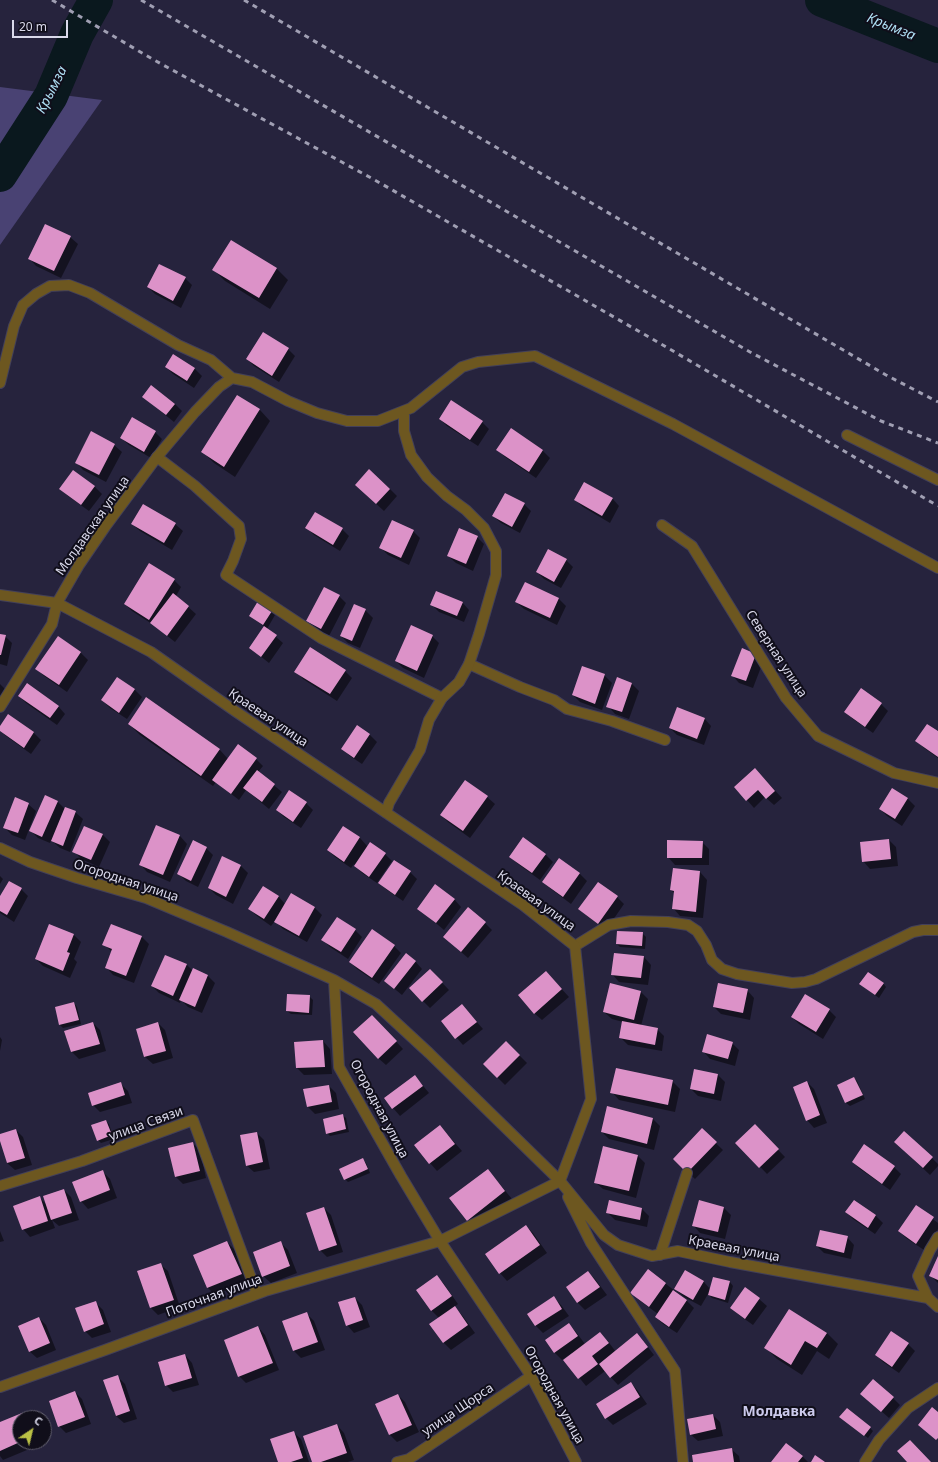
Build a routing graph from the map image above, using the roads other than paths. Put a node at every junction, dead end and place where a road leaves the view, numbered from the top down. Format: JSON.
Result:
{"nodes":[{"id":1,"x":232,"y":378,"type":"junction"},
{"id":2,"x":0,"y":383,"type":"edge"},
{"id":3,"x":404,"y":411,"type":"junction"},
{"id":4,"x":847,"y":435,"type":"dead end"},
{"id":5,"x":157,"y":457,"type":"junction"},
{"id":6,"x":938,"y":480,"type":"edge"},
{"id":7,"x":662,"y":525,"type":"dead end"},
{"id":8,"x":938,"y":568,"type":"edge"},
{"id":9,"x":0,"y":595,"type":"edge"},
{"id":10,"x":57,"y":604,"type":"junction"},
{"id":11,"x":469,"y":664,"type":"junction"},
{"id":12,"x":442,"y":698,"type":"junction"},
{"id":13,"x":0,"y":707,"type":"edge"},
{"id":14,"x":665,"y":740,"type":"dead end"},
{"id":15,"x":938,"y":783,"type":"edge"},
{"id":16,"x":386,"y":813,"type":"junction"},
{"id":17,"x":0,"y":848,"type":"edge"},
{"id":18,"x":938,"y":930,"type":"edge"},
{"id":19,"x":575,"y":946,"type":"junction"},
{"id":20,"x":334,"y":980,"type":"junction"},
{"id":21,"x":687,"y":1173,"type":"dead end"},
{"id":22,"x":560,"y":1181,"type":"junction"},
{"id":23,"x":0,"y":1186,"type":"edge"},
{"id":24,"x":938,"y":1237,"type":"edge"},
{"id":25,"x":440,"y":1241,"type":"junction"},
{"id":26,"x":660,"y":1255,"type":"junction"},
{"id":27,"x":257,"y":1294,"type":"junction"},
{"id":28,"x":928,"y":1298,"type":"junction"},
{"id":29,"x":938,"y":1307,"type":"edge"},
{"id":30,"x":531,"y":1376,"type":"junction"},
{"id":31,"x":0,"y":1386,"type":"edge"},
{"id":32,"x":938,"y":1388,"type":"edge"},
{"id":33,"x":410,"y":1460,"type":"edge"},
{"id":34,"x":397,"y":1462,"type":"edge"},
{"id":35,"x":576,"y":1462,"type":"edge"},
{"id":36,"x":683,"y":1462,"type":"edge"},
{"id":37,"x":865,"y":1462,"type":"edge"}],
"edges":[{"from":1,"to":2,"type":"street"},
{"from":1,"to":3,"type":"street"},
{"from":1,"to":5,"type":"street","name":"Молдавская улица"},
{"from":3,"to":8,"type":"street"},
{"from":3,"to":11,"type":"street"},
{"from":4,"to":6,"type":"street"},
{"from":5,"to":10,"type":"street","name":"Молдавская улица"},
{"from":5,"to":12,"type":"street"},
{"from":7,"to":15,"type":"street","name":"Северная улица"},
{"from":9,"to":10,"type":"street","name":"Краевая улица"},
{"from":10,"to":13,"type":"street","name":"Молдавская улица"},
{"from":10,"to":16,"type":"street","name":"Краевая улица"},
{"from":11,"to":12,"type":"street"},
{"from":11,"to":14,"type":"street"},
{"from":12,"to":16,"type":"street"},
{"from":16,"to":19,"type":"street","name":"Краевая улица"},
{"from":17,"to":20,"type":"street","name":"Огородная улица"},
{"from":18,"to":19,"type":"street"},
{"from":19,"to":22,"type":"street","name":"Краевая улица"},
{"from":20,"to":22,"type":"street"},
{"from":20,"to":25,"type":"street","name":"Огородная улица"},
{"from":21,"to":26,"type":"street"},
{"from":22,"to":25,"type":"street","name":"Поточная улица"},
{"from":22,"to":26,"type":"street","name":"Краевая улица"},
{"from":22,"to":36,"type":"street"},
{"from":23,"to":27,"type":"street","name":"улица Связи"},
{"from":24,"to":28,"type":"street"},
{"from":25,"to":27,"type":"street","name":"Поточная улица"},
{"from":25,"to":30,"type":"street","name":"Огородная улица"},
{"from":26,"to":28,"type":"street","name":"Краевая улица"},
{"from":27,"to":31,"type":"street","name":"Поточная улица"},
{"from":28,"to":29,"type":"street"},
{"from":30,"to":33,"type":"street","name":"улица Щорса"},
{"from":30,"to":35,"type":"street","name":"Огородная улица"},
{"from":32,"to":37,"type":"street"},
{"from":33,"to":34,"type":"street","name":"улица Щорса"}]}
